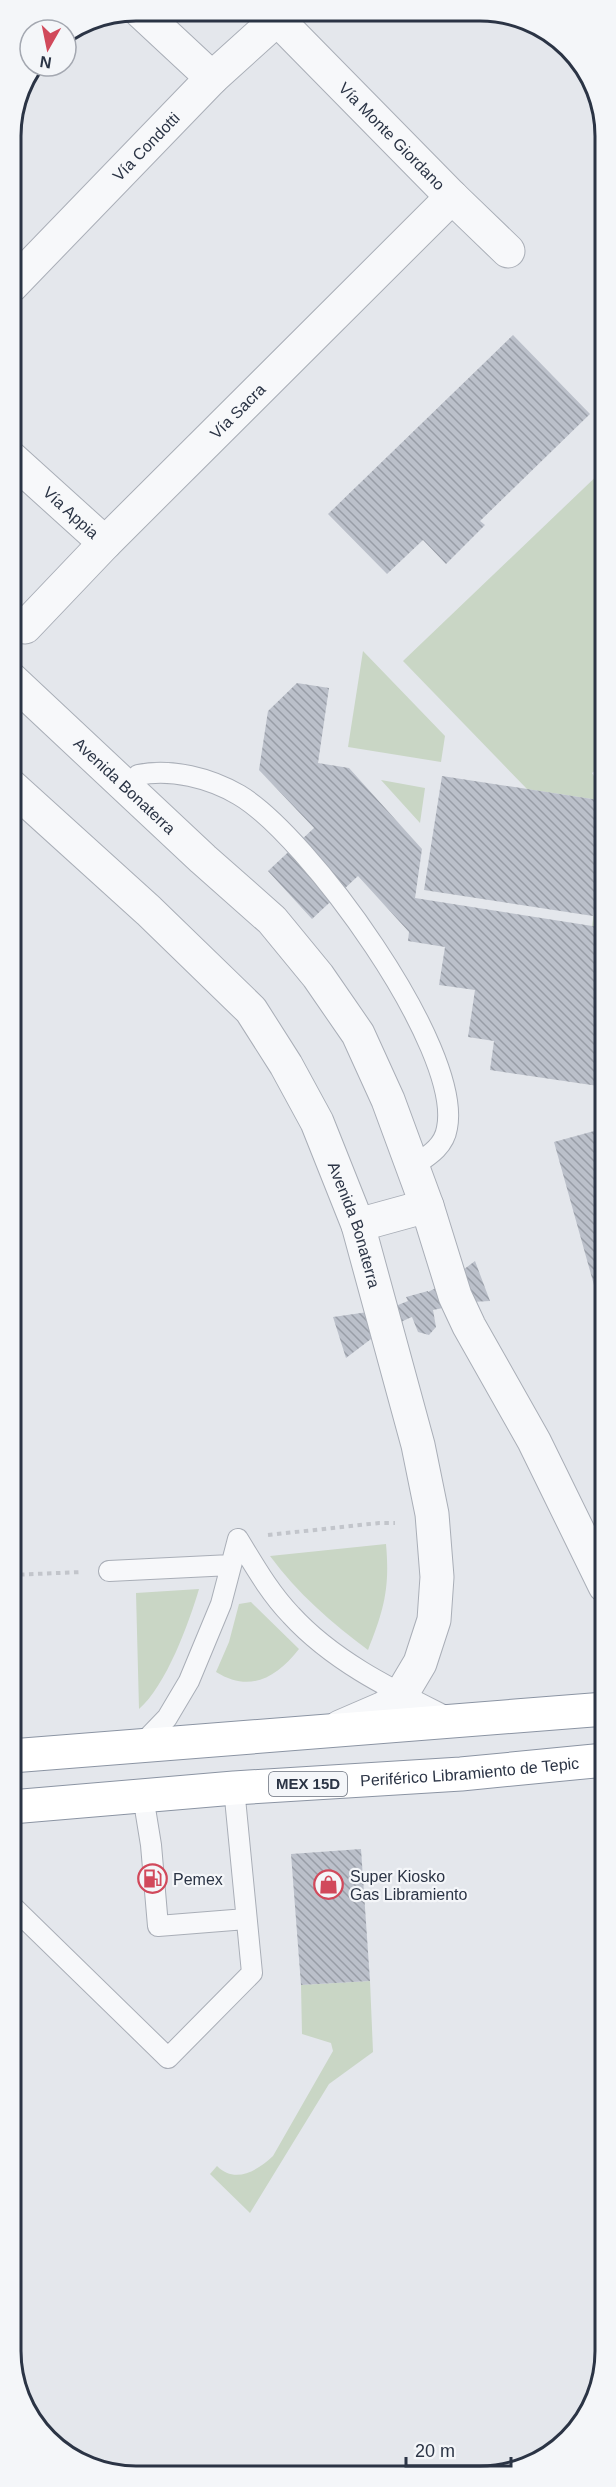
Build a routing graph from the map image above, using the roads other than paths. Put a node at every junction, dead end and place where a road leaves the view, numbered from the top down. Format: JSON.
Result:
{"nodes":[{"id":1,"x":152,"y":21,"type":"edge"},
{"id":2,"x":274,"y":21,"type":"edge"},
{"id":3,"x":287,"y":21,"type":"edge"},
{"id":4,"x":212,"y":78,"type":"junction"},
{"id":5,"x":452,"y":197,"type":"junction"},
{"id":6,"x":508,"y":250,"type":"dead end"},
{"id":7,"x":21,"y":276,"type":"edge"},
{"id":8,"x":21,"y":467,"type":"edge"},
{"id":9,"x":105,"y":543,"type":"junction"},
{"id":10,"x":25,"y":627,"type":"dead end"},
{"id":11,"x":21,"y":688,"type":"edge"},
{"id":12,"x":138,"y":775,"type":"dead end"},
{"id":13,"x":21,"y":795,"type":"edge"},
{"id":14,"x":412,"y":1167,"type":"junction"},
{"id":15,"x":427,"y":1206,"type":"junction"},
{"id":16,"x":358,"y":1225,"type":"junction"},
{"id":17,"x":231,"y":1565,"type":"junction"},
{"id":18,"x":595,"y":1565,"type":"edge"},
{"id":19,"x":109,"y":1571,"type":"road end"},
{"id":20,"x":401,"y":1695,"type":"junction"},
{"id":21,"x":595,"y":1710,"type":"edge"},
{"id":22,"x":451,"y":1720,"type":"junction"},
{"id":23,"x":332,"y":1730,"type":"junction"},
{"id":24,"x":140,"y":1746,"type":"junction"},
{"id":25,"x":21,"y":1755,"type":"edge"},
{"id":26,"x":595,"y":1761,"type":"edge"},
{"id":27,"x":234,"y":1788,"type":"junction"},
{"id":28,"x":143,"y":1796,"type":"junction"},
{"id":29,"x":21,"y":1806,"type":"edge"},
{"id":30,"x":21,"y":1915,"type":"edge"},
{"id":31,"x":246,"y":1919,"type":"junction"}],
"edges":[{"from":1,"to":4,"type":"street"},
{"from":2,"to":4,"type":"street","name":"Vía Condotti"},
{"from":3,"to":5,"type":"street","name":"Vía Monte Giordano"},
{"from":4,"to":7,"type":"street","name":"Vía Condotti"},
{"from":5,"to":6,"type":"street","name":"Vía Monte Giordano"},
{"from":5,"to":9,"type":"street","name":"Vía Sacra"},
{"from":8,"to":9,"type":"street","name":"Vía Appia"},
{"from":9,"to":10,"type":"street","name":"Vía Sacra"},
{"from":11,"to":14,"type":"street","name":"Avenida Bonaterra"},
{"from":12,"to":14,"type":"lane"},
{"from":13,"to":16,"type":"street","name":"Avenida Bonaterra"},
{"from":14,"to":15,"type":"street","name":"Avenida Bonaterra"},
{"from":15,"to":16,"type":"street"},
{"from":15,"to":18,"type":"street","name":"Avenida Bonaterra"},
{"from":16,"to":20,"type":"street","name":"Avenida Bonaterra"},
{"from":17,"to":19,"type":"lane"},
{"from":17,"to":20,"type":"lane"},
{"from":17,"to":24,"type":"lane"},
{"from":20,"to":22,"type":"lane"},
{"from":20,"to":23,"type":"street","name":"Avenida Bonaterra"},
{"from":21,"to":22,"type":"highway"},
{"from":22,"to":23,"type":"highway"},
{"from":23,"to":24,"type":"highway"},
{"from":24,"to":25,"type":"highway"},
{"from":26,"to":27,"type":"highway","name":"Periférico Libramiento de Tepic","number":"MEX 15D"},
{"from":27,"to":28,"type":"highway","name":"Periférico Libramiento de Tepic","number":"MEX 15D"},
{"from":27,"to":31,"type":"lane"},
{"from":28,"to":29,"type":"highway","name":"Periférico Libramiento de Tepic","number":"MEX 15D"},
{"from":28,"to":31,"type":"lane"},
{"from":30,"to":31,"type":"lane"}]}
